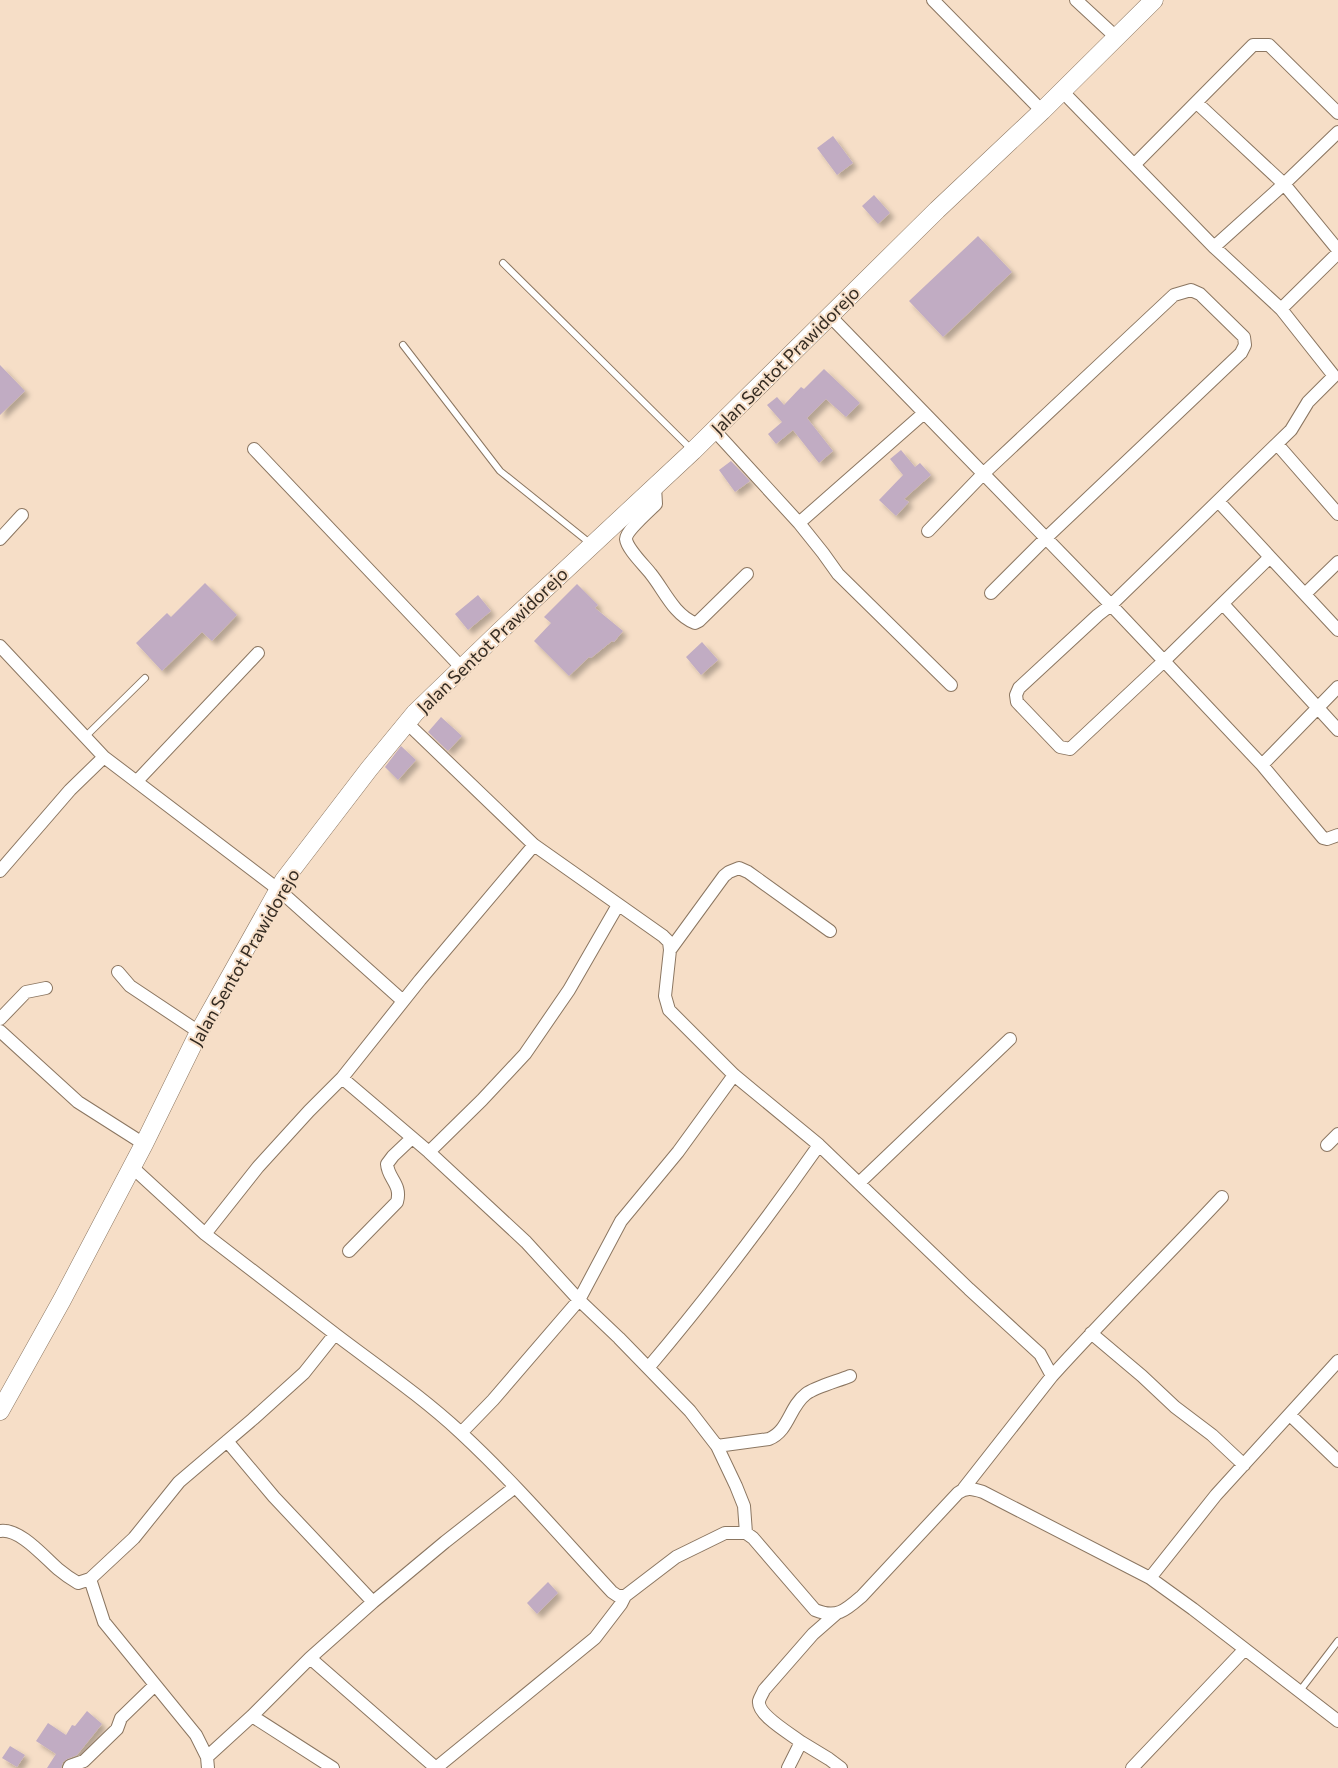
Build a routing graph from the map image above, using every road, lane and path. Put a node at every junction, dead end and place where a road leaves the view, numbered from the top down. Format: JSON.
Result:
{"nodes":[{"id":1,"x":932,"y":0,"type":"edge"},
{"id":2,"x":1076,"y":0,"type":"edge"},
{"id":3,"x":1154,"y":0,"type":"edge"},
{"id":4,"x":1117,"y":38,"type":"junction"},
{"id":5,"x":1062,"y":91,"type":"junction"},
{"id":6,"x":1197,"y":103,"type":"junction"},
{"id":7,"x":1042,"y":111,"type":"junction"},
{"id":8,"x":1338,"y":113,"type":"edge"},
{"id":9,"x":1338,"y":132,"type":"edge"},
{"id":10,"x":1134,"y":165,"type":"junction"},
{"id":11,"x":1284,"y":184,"type":"junction"},
{"id":12,"x":1214,"y":247,"type":"junction"},
{"id":13,"x":1338,"y":252,"type":"edge"},
{"id":14,"x":503,"y":263,"type":"dead end"},
{"id":15,"x":1281,"y":309,"type":"junction"},
{"id":16,"x":829,"y":315,"type":"junction"},
{"id":17,"x":403,"y":344,"type":"dead end"},
{"id":18,"x":1337,"y":376,"type":"edge"},
{"id":19,"x":924,"y":413,"type":"junction"},
{"id":20,"x":714,"y":430,"type":"junction"},
{"id":21,"x":1277,"y":444,"type":"junction"},
{"id":22,"x":254,"y":449,"type":"dead end"},
{"id":23,"x":693,"y":451,"type":"junction"},
{"id":24,"x":983,"y":474,"type":"junction"},
{"id":25,"x":655,"y":487,"type":"junction"},
{"id":26,"x":1218,"y":500,"type":"junction"},
{"id":27,"x":1338,"y":514,"type":"edge"},
{"id":28,"x":22,"y":515,"type":"dead end"},
{"id":29,"x":799,"y":524,"type":"junction"},
{"id":30,"x":928,"y":531,"type":"dead end"},
{"id":31,"x":1046,"y":538,"type":"junction"},
{"id":32,"x":0,"y":539,"type":"edge"},
{"id":33,"x":592,"y":545,"type":"junction"},
{"id":34,"x":1270,"y":557,"type":"junction"},
{"id":35,"x":1338,"y":562,"type":"edge"},
{"id":36,"x":747,"y":574,"type":"dead end"},
{"id":37,"x":991,"y":593,"type":"dead end"},
{"id":38,"x":1305,"y":594,"type":"junction"},
{"id":39,"x":1223,"y":604,"type":"junction"},
{"id":40,"x":1111,"y":605,"type":"junction"},
{"id":41,"x":1338,"y":630,"type":"edge"},
{"id":42,"x":0,"y":646,"type":"edge"},
{"id":43,"x":258,"y":654,"type":"dead end"},
{"id":44,"x":1164,"y":661,"type":"junction"},
{"id":45,"x":462,"y":668,"type":"junction"},
{"id":46,"x":145,"y":678,"type":"dead end"},
{"id":47,"x":951,"y":685,"type":"dead end"},
{"id":48,"x":1338,"y":688,"type":"edge"},
{"id":49,"x":1318,"y":707,"type":"junction"},
{"id":50,"x":407,"y":723,"type":"junction"},
{"id":51,"x":1338,"y":730,"type":"edge"},
{"id":52,"x":85,"y":737,"type":"junction"},
{"id":53,"x":104,"y":757,"type":"junction"},
{"id":54,"x":1262,"y":765,"type":"junction"},
{"id":55,"x":137,"y":781,"type":"junction"},
{"id":56,"x":1338,"y":835,"type":"edge"},
{"id":57,"x":534,"y":845,"type":"junction"},
{"id":58,"x":0,"y":871,"type":"edge"},
{"id":59,"x":279,"y":890,"type":"junction"},
{"id":60,"x":618,"y":905,"type":"junction"},
{"id":61,"x":830,"y":931,"type":"dead end"},
{"id":62,"x":670,"y":950,"type":"junction"},
{"id":63,"x":118,"y":972,"type":"dead end"},
{"id":64,"x":46,"y":988,"type":"dead end"},
{"id":65,"x":403,"y":1001,"type":"junction"},
{"id":66,"x":0,"y":1018,"type":"edge"},
{"id":67,"x":0,"y":1031,"type":"edge"},
{"id":68,"x":199,"y":1032,"type":"junction"},
{"id":69,"x":1010,"y":1039,"type":"dead end"},
{"id":70,"x":734,"y":1075,"type":"junction"},
{"id":71,"x":342,"y":1078,"type":"junction"},
{"id":72,"x":1338,"y":1134,"type":"edge"},
{"id":73,"x":412,"y":1138,"type":"junction"},
{"id":74,"x":144,"y":1144,"type":"junction"},
{"id":75,"x":819,"y":1145,"type":"junction"},
{"id":76,"x":1327,"y":1145,"type":"dead end"},
{"id":77,"x":429,"y":1152,"type":"junction"},
{"id":78,"x":132,"y":1167,"type":"junction"},
{"id":79,"x":859,"y":1183,"type":"junction"},
{"id":80,"x":1222,"y":1197,"type":"dead end"},
{"id":81,"x":204,"y":1234,"type":"junction"},
{"id":82,"x":348,"y":1251,"type":"dead end"},
{"id":83,"x":579,"y":1300,"type":"junction"},
{"id":84,"x":1091,"y":1333,"type":"junction"},
{"id":85,"x":335,"y":1334,"type":"junction"},
{"id":86,"x":1338,"y":1361,"type":"edge"},
{"id":87,"x":648,"y":1368,"type":"junction"},
{"id":88,"x":850,"y":1376,"type":"dead end"},
{"id":89,"x":1052,"y":1376,"type":"junction"},
{"id":90,"x":0,"y":1411,"type":"edge"},
{"id":91,"x":1290,"y":1415,"type":"junction"},
{"id":92,"x":461,"y":1433,"type":"junction"},
{"id":93,"x":227,"y":1441,"type":"junction"},
{"id":94,"x":717,"y":1446,"type":"junction"},
{"id":95,"x":1338,"y":1462,"type":"edge"},
{"id":96,"x":1244,"y":1465,"type":"junction"},
{"id":97,"x":515,"y":1487,"type":"junction"},
{"id":98,"x":964,"y":1488,"type":"junction"},
{"id":99,"x":0,"y":1531,"type":"edge"},
{"id":100,"x":746,"y":1532,"type":"junction"},
{"id":101,"x":1150,"y":1578,"type":"junction"},
{"id":102,"x":90,"y":1579,"type":"junction"},
{"id":103,"x":625,"y":1596,"type":"junction"},
{"id":104,"x":373,"y":1602,"type":"junction"},
{"id":105,"x":837,"y":1613,"type":"junction"},
{"id":106,"x":1338,"y":1641,"type":"edge"},
{"id":107,"x":1245,"y":1649,"type":"junction"},
{"id":108,"x":310,"y":1658,"type":"junction"},
{"id":109,"x":156,"y":1685,"type":"junction"},
{"id":110,"x":1300,"y":1692,"type":"junction"},
{"id":111,"x":252,"y":1716,"type":"junction"},
{"id":112,"x":1338,"y":1721,"type":"edge"},
{"id":113,"x":801,"y":1742,"type":"junction"},
{"id":114,"x":207,"y":1762,"type":"edge"},
{"id":115,"x":69,"y":1768,"type":"edge"},
{"id":116,"x":332,"y":1768,"type":"edge"},
{"id":117,"x":436,"y":1768,"type":"edge"},
{"id":118,"x":788,"y":1768,"type":"edge"},
{"id":119,"x":841,"y":1768,"type":"edge"},
{"id":120,"x":1132,"y":1768,"type":"edge"}],
"edges":[{"from":1,"to":7,"type":"street"},
{"from":2,"to":4,"type":"street"},
{"from":3,"to":4,"type":"main road","name":"Jalan Sentot Prawidorejo"},
{"from":4,"to":5,"type":"main road","name":"Jalan Sentot Prawidorejo"},
{"from":5,"to":7,"type":"main road","name":"Jalan Sentot Prawidorejo"},
{"from":5,"to":10,"type":"street"},
{"from":6,"to":8,"type":"street"},
{"from":6,"to":10,"type":"street"},
{"from":6,"to":11,"type":"street"},
{"from":7,"to":16,"type":"main road","name":"Jalan Sentot Prawidorejo"},
{"from":9,"to":11,"type":"street"},
{"from":10,"to":12,"type":"street"},
{"from":11,"to":12,"type":"street"},
{"from":11,"to":13,"type":"street"},
{"from":12,"to":15,"type":"street"},
{"from":13,"to":15,"type":"street"},
{"from":14,"to":23,"type":"lane"},
{"from":15,"to":18,"type":"street"},
{"from":16,"to":19,"type":"street"},
{"from":16,"to":20,"type":"main road","name":"Jalan Sentot Prawidorejo"},
{"from":17,"to":33,"type":"lane"},
{"from":18,"to":21,"type":"street"},
{"from":19,"to":24,"type":"street"},
{"from":19,"to":29,"type":"street"},
{"from":20,"to":23,"type":"main road","name":"Jalan Sentot Prawidorejo"},
{"from":20,"to":29,"type":"street"},
{"from":21,"to":26,"type":"street"},
{"from":21,"to":27,"type":"street"},
{"from":22,"to":45,"type":"street"},
{"from":23,"to":25,"type":"main road","name":"Jalan Sentot Prawidorejo"},
{"from":24,"to":30,"type":"street"},
{"from":24,"to":31,"type":"street"},
{"from":24,"to":31,"type":"street"},
{"from":25,"to":33,"type":"main road","name":"Jalan Sentot Prawidorejo"},
{"from":25,"to":36,"type":"street"},
{"from":26,"to":34,"type":"street"},
{"from":26,"to":40,"type":"street"},
{"from":28,"to":32,"type":"street"},
{"from":29,"to":47,"type":"street"},
{"from":31,"to":37,"type":"street"},
{"from":31,"to":40,"type":"street"},
{"from":33,"to":45,"type":"main road","name":"Jalan Sentot Prawidorejo"},
{"from":34,"to":38,"type":"street"},
{"from":34,"to":39,"type":"street"},
{"from":35,"to":38,"type":"street"},
{"from":38,"to":41,"type":"street"},
{"from":39,"to":44,"type":"street"},
{"from":39,"to":49,"type":"street"},
{"from":40,"to":44,"type":"street"},
{"from":40,"to":44,"type":"street"},
{"from":42,"to":52,"type":"street"},
{"from":43,"to":55,"type":"street"},
{"from":44,"to":54,"type":"street"},
{"from":45,"to":50,"type":"main road","name":"Jalan Sentot Prawidorejo"},
{"from":46,"to":52,"type":"lane"},
{"from":48,"to":49,"type":"street"},
{"from":49,"to":51,"type":"street"},
{"from":49,"to":54,"type":"street"},
{"from":50,"to":57,"type":"street"},
{"from":50,"to":59,"type":"main road","name":"Jalan Sentot Prawidorejo"},
{"from":52,"to":53,"type":"street"},
{"from":53,"to":55,"type":"street"},
{"from":53,"to":58,"type":"street"},
{"from":54,"to":56,"type":"street"},
{"from":55,"to":59,"type":"street"},
{"from":57,"to":60,"type":"street"},
{"from":57,"to":65,"type":"street"},
{"from":59,"to":65,"type":"street"},
{"from":59,"to":68,"type":"main road","name":"Jalan Sentot Prawidorejo"},
{"from":60,"to":62,"type":"street"},
{"from":60,"to":77,"type":"street"},
{"from":61,"to":62,"type":"street"},
{"from":62,"to":70,"type":"street"},
{"from":63,"to":68,"type":"street"},
{"from":64,"to":66,"type":"street"},
{"from":65,"to":71,"type":"street"},
{"from":67,"to":74,"type":"street"},
{"from":68,"to":74,"type":"main road","name":"Jalan Sentot Prawidorejo"},
{"from":69,"to":79,"type":"street"},
{"from":70,"to":75,"type":"street"},
{"from":70,"to":83,"type":"street"},
{"from":71,"to":73,"type":"street"},
{"from":71,"to":81,"type":"street"},
{"from":72,"to":76,"type":"street"},
{"from":73,"to":77,"type":"street"},
{"from":73,"to":82,"type":"street"},
{"from":74,"to":78,"type":"main road","name":"Jalan Sentot Prawidorejo"},
{"from":75,"to":79,"type":"street"},
{"from":75,"to":87,"type":"street"},
{"from":77,"to":83,"type":"street"},
{"from":78,"to":81,"type":"street"},
{"from":78,"to":90,"type":"main road","name":"Jalan Sentot Prawidorejo"},
{"from":79,"to":89,"type":"street"},
{"from":80,"to":84,"type":"street"},
{"from":81,"to":85,"type":"street"},
{"from":83,"to":87,"type":"street"},
{"from":83,"to":92,"type":"street"},
{"from":84,"to":89,"type":"street"},
{"from":84,"to":96,"type":"street"},
{"from":85,"to":92,"type":"street"},
{"from":85,"to":93,"type":"street"},
{"from":86,"to":91,"type":"street"},
{"from":87,"to":94,"type":"street"},
{"from":88,"to":94,"type":"street"},
{"from":89,"to":98,"type":"street"},
{"from":91,"to":95,"type":"street"},
{"from":91,"to":96,"type":"street"},
{"from":92,"to":97,"type":"street"},
{"from":93,"to":102,"type":"street"},
{"from":93,"to":104,"type":"street"},
{"from":94,"to":100,"type":"street"},
{"from":96,"to":101,"type":"street"},
{"from":97,"to":103,"type":"street"},
{"from":97,"to":104,"type":"street"},
{"from":98,"to":101,"type":"street"},
{"from":98,"to":105,"type":"street"},
{"from":99,"to":102,"type":"street"},
{"from":100,"to":103,"type":"street"},
{"from":100,"to":105,"type":"street"},
{"from":101,"to":107,"type":"street"},
{"from":102,"to":109,"type":"street"},
{"from":103,"to":117,"type":"street"},
{"from":104,"to":108,"type":"street"},
{"from":105,"to":113,"type":"street"},
{"from":106,"to":110,"type":"lane"},
{"from":107,"to":110,"type":"street"},
{"from":107,"to":120,"type":"street"},
{"from":108,"to":111,"type":"street"},
{"from":108,"to":117,"type":"street"},
{"from":109,"to":114,"type":"street"},
{"from":109,"to":115,"type":"street"},
{"from":110,"to":112,"type":"street"},
{"from":111,"to":114,"type":"street"},
{"from":111,"to":116,"type":"street"},
{"from":113,"to":118,"type":"street"},
{"from":113,"to":119,"type":"street"}]}
